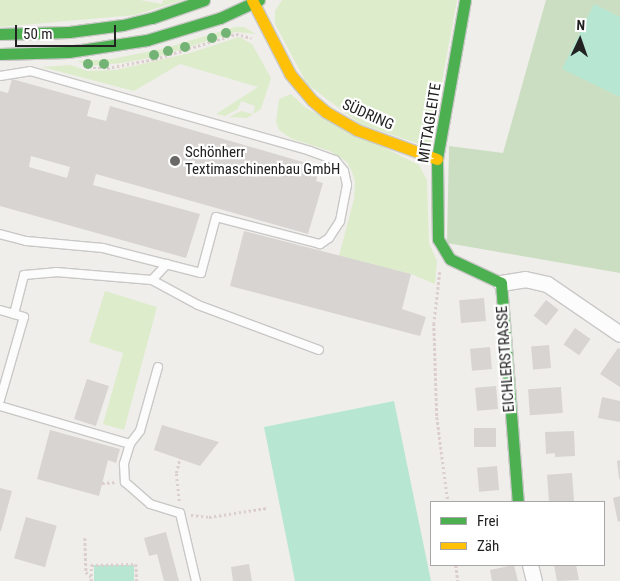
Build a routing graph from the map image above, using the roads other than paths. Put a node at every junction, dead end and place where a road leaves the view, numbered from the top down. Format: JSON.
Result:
{"nodes":[{"id":1,"x":204,"y":0,"type":"edge"},
{"id":2,"x":465,"y":0,"type":"edge"},
{"id":3,"x":254,"y":1,"type":"edge"},
{"id":4,"x":0,"y":34,"type":"edge"},
{"id":5,"x":0,"y":54,"type":"edge"},
{"id":6,"x":0,"y":76,"type":"edge"},
{"id":7,"x":437,"y":159,"type":"junction"},
{"id":8,"x":0,"y":234,"type":"edge"},
{"id":9,"x":166,"y":264,"type":"junction"},
{"id":10,"x":152,"y":280,"type":"junction"},
{"id":11,"x":501,"y":283,"type":"junction"},
{"id":12,"x":0,"y":310,"type":"edge"},
{"id":13,"x":14,"y":314,"type":"junction"},
{"id":14,"x":620,"y":334,"type":"edge"},
{"id":15,"x":319,"y":350,"type":"dead end"},
{"id":16,"x":158,"y":367,"type":"dead end"},
{"id":17,"x":0,"y":400,"type":"edge"},
{"id":18,"x":0,"y":406,"type":"edge"},
{"id":19,"x":130,"y":444,"type":"junction"},
{"id":20,"x":518,"y":501,"type":"edge"},
{"id":21,"x":530,"y":566,"type":"edge"},
{"id":22,"x":196,"y":581,"type":"edge"},
{"id":23,"x":534,"y":581,"type":"edge"}],
"edges":[{"from":1,"to":4,"type":"street"},
{"from":2,"to":7,"type":"street","name":"MITTAGLEITE"},
{"from":3,"to":5,"type":"street","name":"SÜDRING"},
{"from":3,"to":7,"type":"street","name":"SÜDRING"},
{"from":6,"to":9,"type":"lane"},
{"from":7,"to":11,"type":"street","name":"MITTAGLEITE"},
{"from":8,"to":9,"type":"lane"},
{"from":9,"to":10,"type":"lane"},
{"from":10,"to":13,"type":"lane"},
{"from":10,"to":15,"type":"lane"},
{"from":11,"to":14,"type":"street"},
{"from":11,"to":20,"type":"street","name":"EICHLERSTRASSE"},
{"from":12,"to":13,"type":"lane"},
{"from":13,"to":17,"type":"lane"},
{"from":16,"to":19,"type":"lane"},
{"from":18,"to":19,"type":"lane"},
{"from":19,"to":22,"type":"lane"},
{"from":21,"to":23,"type":"street"}]}
